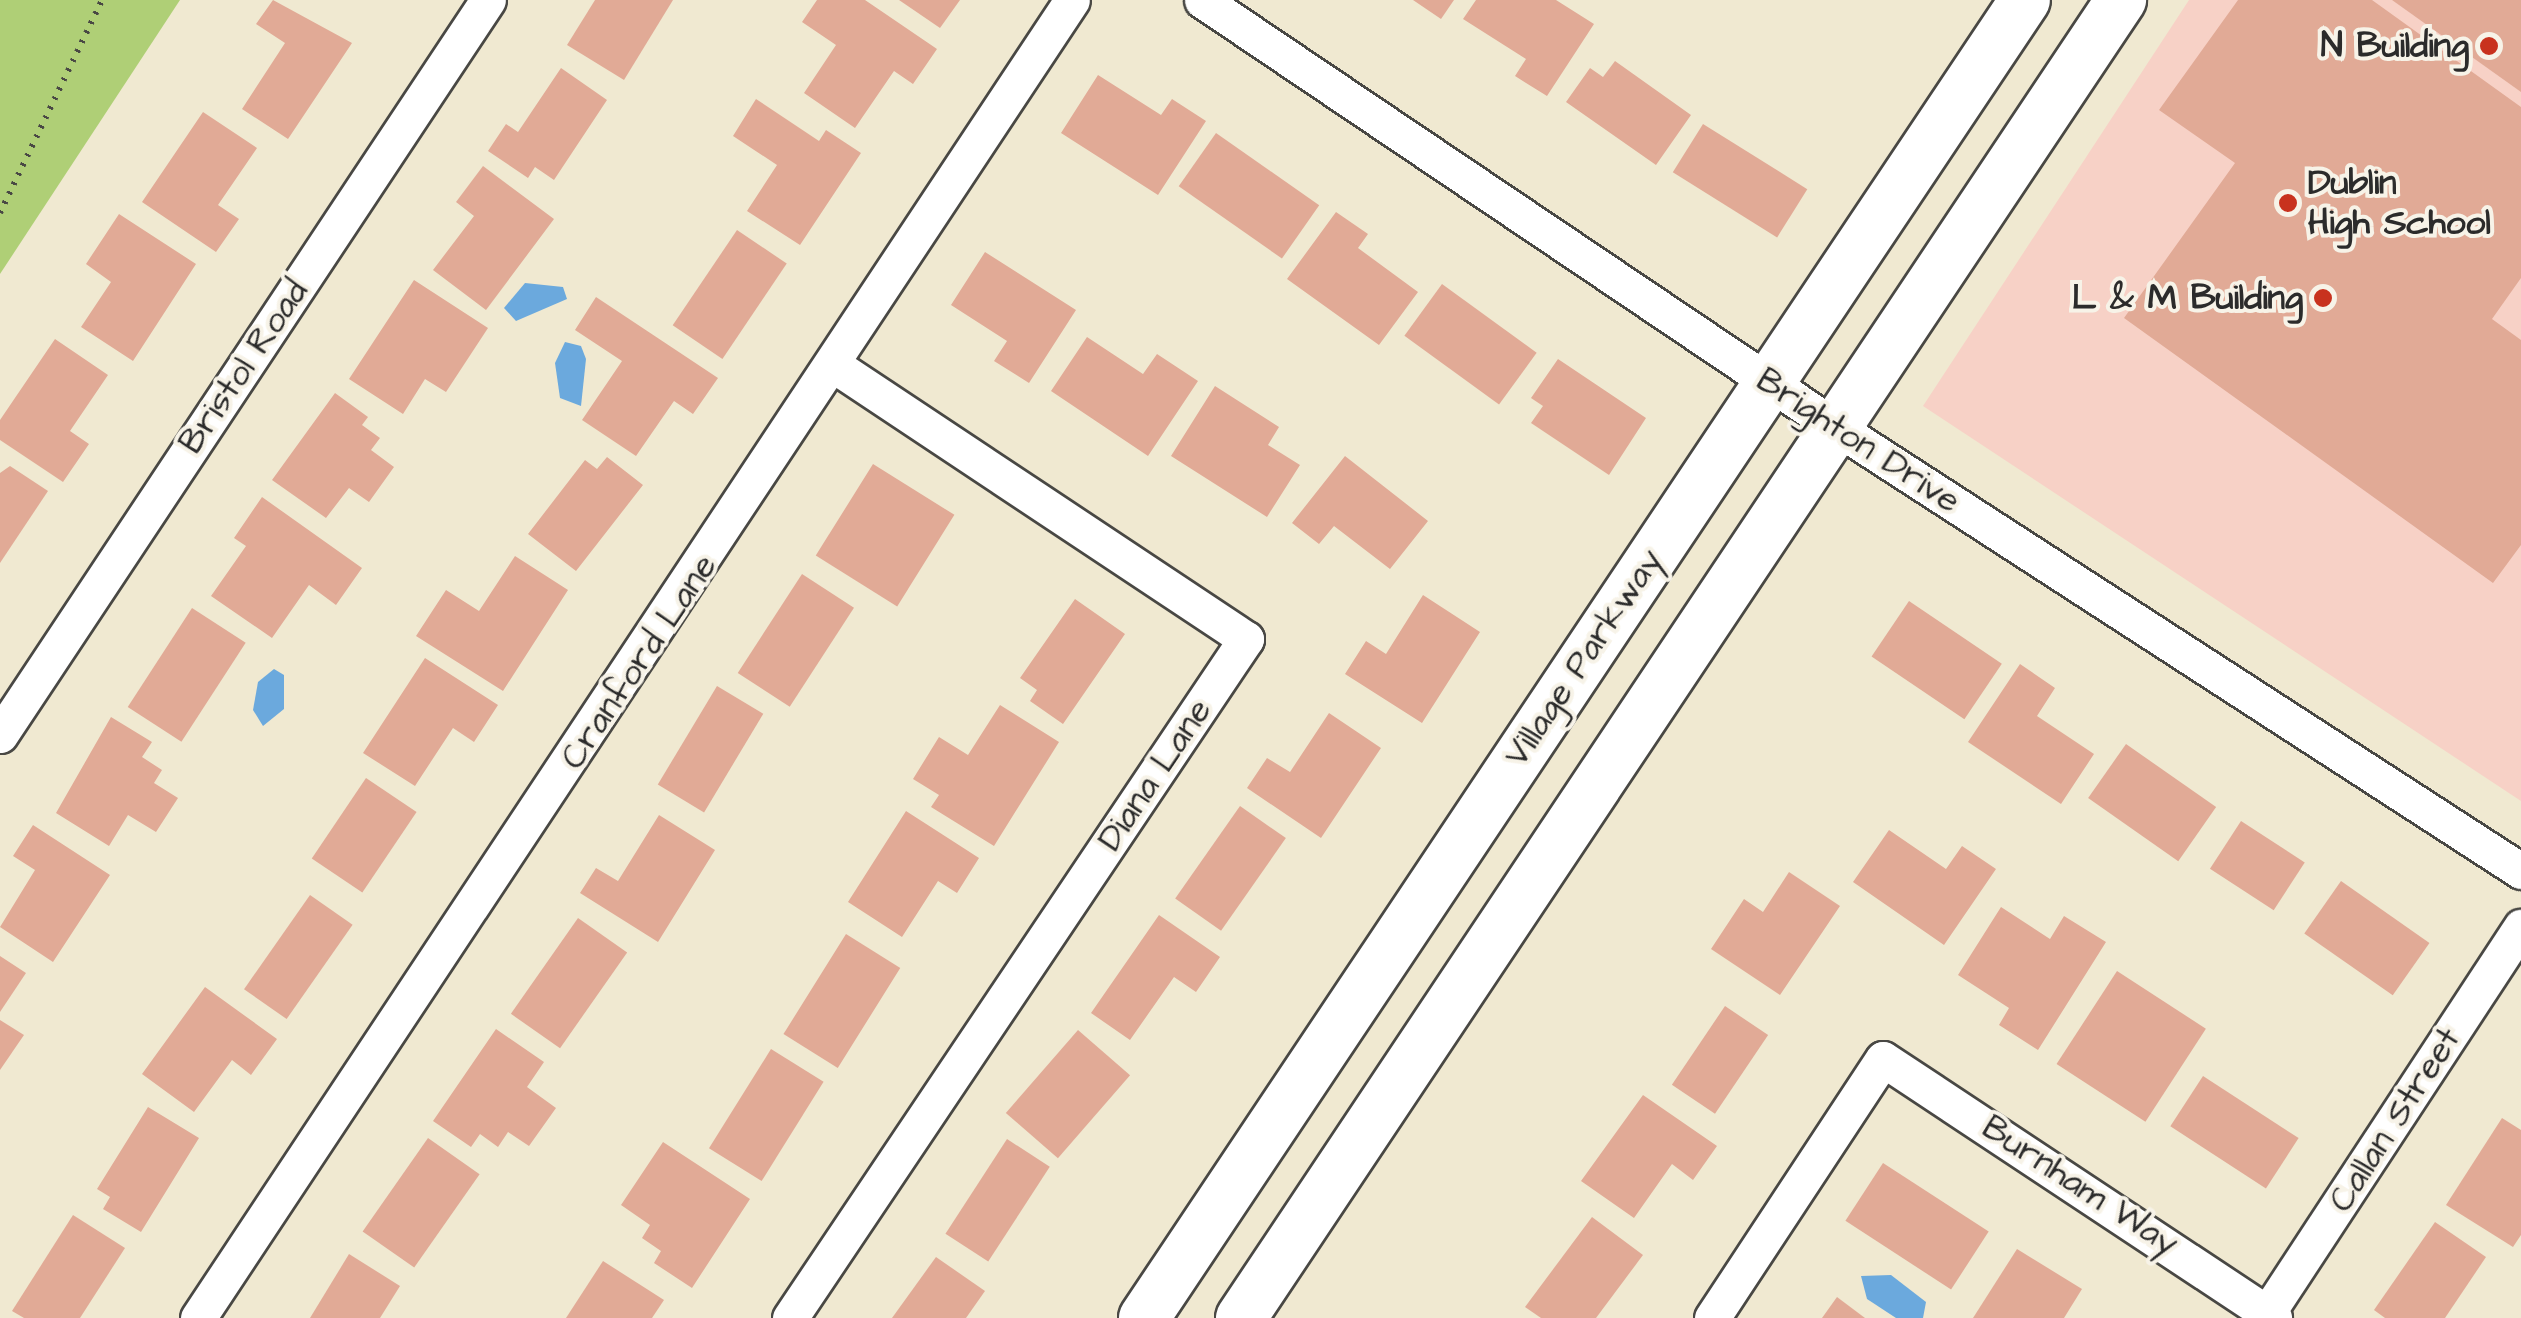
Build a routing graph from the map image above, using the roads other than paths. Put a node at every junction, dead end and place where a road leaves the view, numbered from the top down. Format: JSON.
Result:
{"nodes":[{"id":1,"x":488,"y":0,"type":"edge"},
{"id":2,"x":1072,"y":0,"type":"edge"},
{"id":3,"x":1202,"y":0,"type":"edge"},
{"id":4,"x":2025,"y":0,"type":"edge"},
{"id":5,"x":2121,"y":0,"type":"edge"},
{"id":6,"x":837,"y":367,"type":"junction"},
{"id":7,"x":1768,"y":383,"type":"junction"},
{"id":8,"x":1837,"y":428,"type":"junction"},
{"id":9,"x":0,"y":734,"type":"edge"},
{"id":10,"x":2521,"y":871,"type":"edge"},
{"id":11,"x":2521,"y":927,"type":"edge"},
{"id":12,"x":2271,"y":1315,"type":"edge"},
{"id":13,"x":198,"y":1318,"type":"edge"},
{"id":14,"x":790,"y":1318,"type":"edge"},
{"id":15,"x":1144,"y":1318,"type":"edge"},
{"id":16,"x":1241,"y":1318,"type":"edge"},
{"id":17,"x":1712,"y":1318,"type":"edge"}],
"edges":[{"from":1,"to":9,"type":"street","name":"Bristol Road"},
{"from":2,"to":6,"type":"street","name":"Cranford Lane"},
{"from":3,"to":7,"type":"street","name":"Brighton Drive"},
{"from":4,"to":7,"type":"street","name":"Village Parkway"},
{"from":5,"to":8,"type":"street"},
{"from":6,"to":13,"type":"street","name":"Cranford Lane"},
{"from":6,"to":14,"type":"street","name":"Diana Lane"},
{"from":7,"to":8,"type":"street","name":"Brighton Drive"},
{"from":7,"to":15,"type":"street","name":"Village Parkway"},
{"from":8,"to":10,"type":"street","name":"Brighton Drive"},
{"from":8,"to":16,"type":"street"},
{"from":11,"to":12,"type":"street","name":"Callan Street"},
{"from":12,"to":17,"type":"street","name":"Burnham Way"}]}
